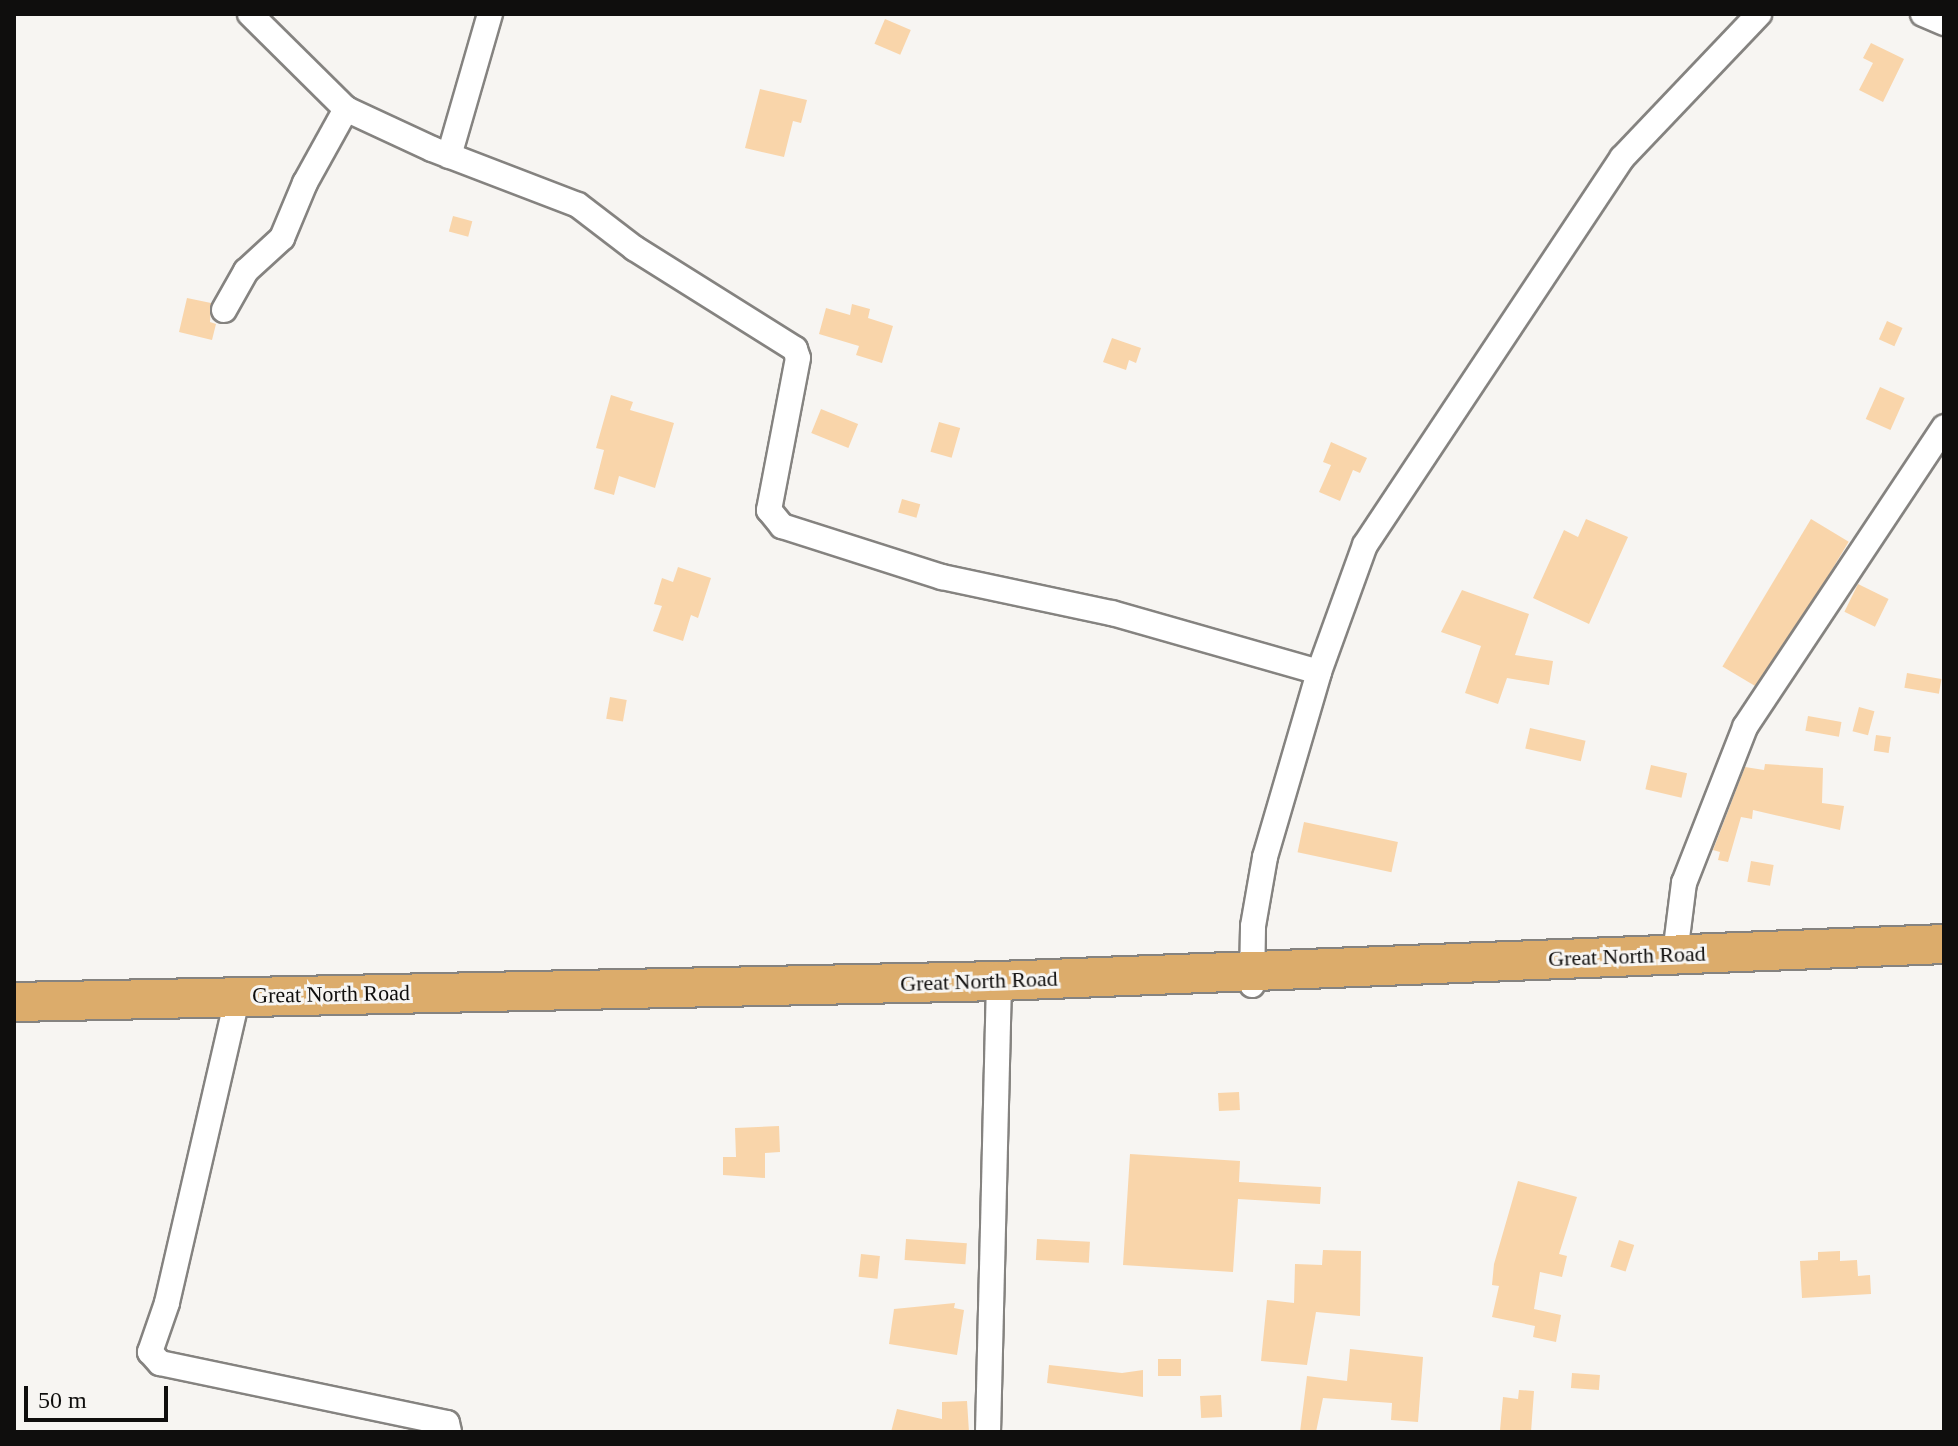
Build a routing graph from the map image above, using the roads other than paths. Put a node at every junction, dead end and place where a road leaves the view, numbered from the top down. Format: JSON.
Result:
{"nodes":[{"id":1,"x":250,"y":14,"type":"edge"},
{"id":2,"x":490,"y":14,"type":"edge"},
{"id":3,"x":1759,"y":14,"type":"edge"},
{"id":4,"x":1923,"y":14,"type":"edge"},
{"id":5,"x":1944,"y":23,"type":"edge"},
{"id":6,"x":346,"y":109,"type":"junction"},
{"id":7,"x":449,"y":156,"type":"junction"},
{"id":8,"x":224,"y":310,"type":"dead end"},
{"id":9,"x":1944,"y":427,"type":"edge"},
{"id":10,"x":1319,"y":672,"type":"junction"},
{"id":11,"x":1944,"y":944,"type":"edge"},
{"id":12,"x":1675,"y":954,"type":"junction"},
{"id":13,"x":1944,"y":965,"type":"edge"},
{"id":14,"x":1253,"y":979,"type":"junction"},
{"id":15,"x":998,"y":988,"type":"junction"},
{"id":16,"x":14,"y":1002,"type":"edge"},
{"id":17,"x":236,"y":1006,"type":"junction"},
{"id":18,"x":14,"y":1025,"type":"edge"},
{"id":19,"x":449,"y":1432,"type":"edge"},
{"id":20,"x":988,"y":1432,"type":"edge"}],
"edges":[{"from":1,"to":6,"type":"street"},
{"from":2,"to":7,"type":"street"},
{"from":3,"to":10,"type":"street"},
{"from":4,"to":5,"type":"street"},
{"from":6,"to":7,"type":"street"},
{"from":6,"to":8,"type":"street"},
{"from":7,"to":10,"type":"street"},
{"from":9,"to":12,"type":"street"},
{"from":10,"to":14,"type":"street"},
{"from":11,"to":12,"type":"highway","name":"Great North Road"},
{"from":12,"to":14,"type":"highway","name":"Great North Road"},
{"from":13,"to":14,"type":"highway","name":"Great North Road"},
{"from":14,"to":15,"type":"highway","name":"Great North Road"},
{"from":15,"to":17,"type":"highway","name":"Great North Road"},
{"from":15,"to":20,"type":"street"},
{"from":16,"to":17,"type":"highway","name":"Great North Road"},
{"from":17,"to":18,"type":"highway","name":"Great North Road"},
{"from":17,"to":19,"type":"street"}]}
